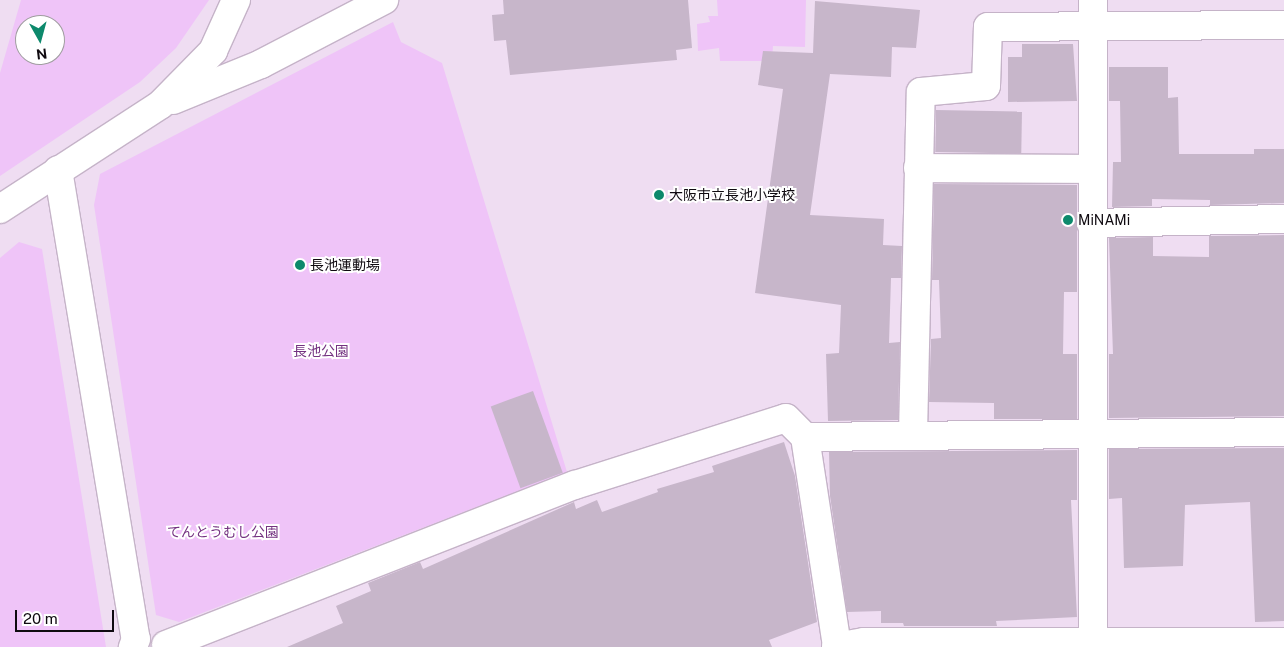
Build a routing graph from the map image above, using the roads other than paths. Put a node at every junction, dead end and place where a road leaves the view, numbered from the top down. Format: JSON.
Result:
{"nodes":[{"id":1,"x":236,"y":0,"type":"edge"},
{"id":2,"x":384,"y":0,"type":"edge"},
{"id":3,"x":1093,"y":13,"type":"edge"},
{"id":4,"x":1284,"y":25,"type":"edge"},
{"id":5,"x":160,"y":105,"type":"junction"},
{"id":6,"x":918,"y":168,"type":"junction"},
{"id":7,"x":1091,"y":169,"type":"junction"},
{"id":8,"x":58,"y":170,"type":"junction"},
{"id":9,"x":0,"y":210,"type":"edge"},
{"id":10,"x":1284,"y":219,"type":"edge"},
{"id":11,"x":1091,"y":223,"type":"junction"},
{"id":12,"x":1092,"y":432,"type":"junction"},
{"id":13,"x":1284,"y":432,"type":"edge"},
{"id":14,"x":913,"y":434,"type":"junction"},
{"id":15,"x":805,"y":437,"type":"junction"},
{"id":16,"x":1284,"y":642,"type":"edge"},
{"id":17,"x":135,"y":643,"type":"edge"},
{"id":18,"x":1093,"y":645,"type":"edge"},
{"id":19,"x":168,"y":646,"type":"edge"},
{"id":20,"x":837,"y":647,"type":"edge"}],
"edges":[{"from":1,"to":5,"type":"street"},
{"from":2,"to":5,"type":"street"},
{"from":3,"to":4,"type":"street"},
{"from":3,"to":6,"type":"street"},
{"from":3,"to":7,"type":"street"},
{"from":5,"to":8,"type":"street"},
{"from":6,"to":7,"type":"street"},
{"from":6,"to":14,"type":"street"},
{"from":7,"to":11,"type":"street"},
{"from":8,"to":9,"type":"street"},
{"from":8,"to":17,"type":"street"},
{"from":10,"to":11,"type":"street"},
{"from":11,"to":12,"type":"street"},
{"from":12,"to":13,"type":"street"},
{"from":12,"to":14,"type":"street"},
{"from":12,"to":18,"type":"street"},
{"from":14,"to":15,"type":"street"},
{"from":15,"to":19,"type":"street"},
{"from":15,"to":20,"type":"street"},
{"from":16,"to":18,"type":"street"},
{"from":17,"to":19,"type":"street"},
{"from":18,"to":20,"type":"street"}]}
